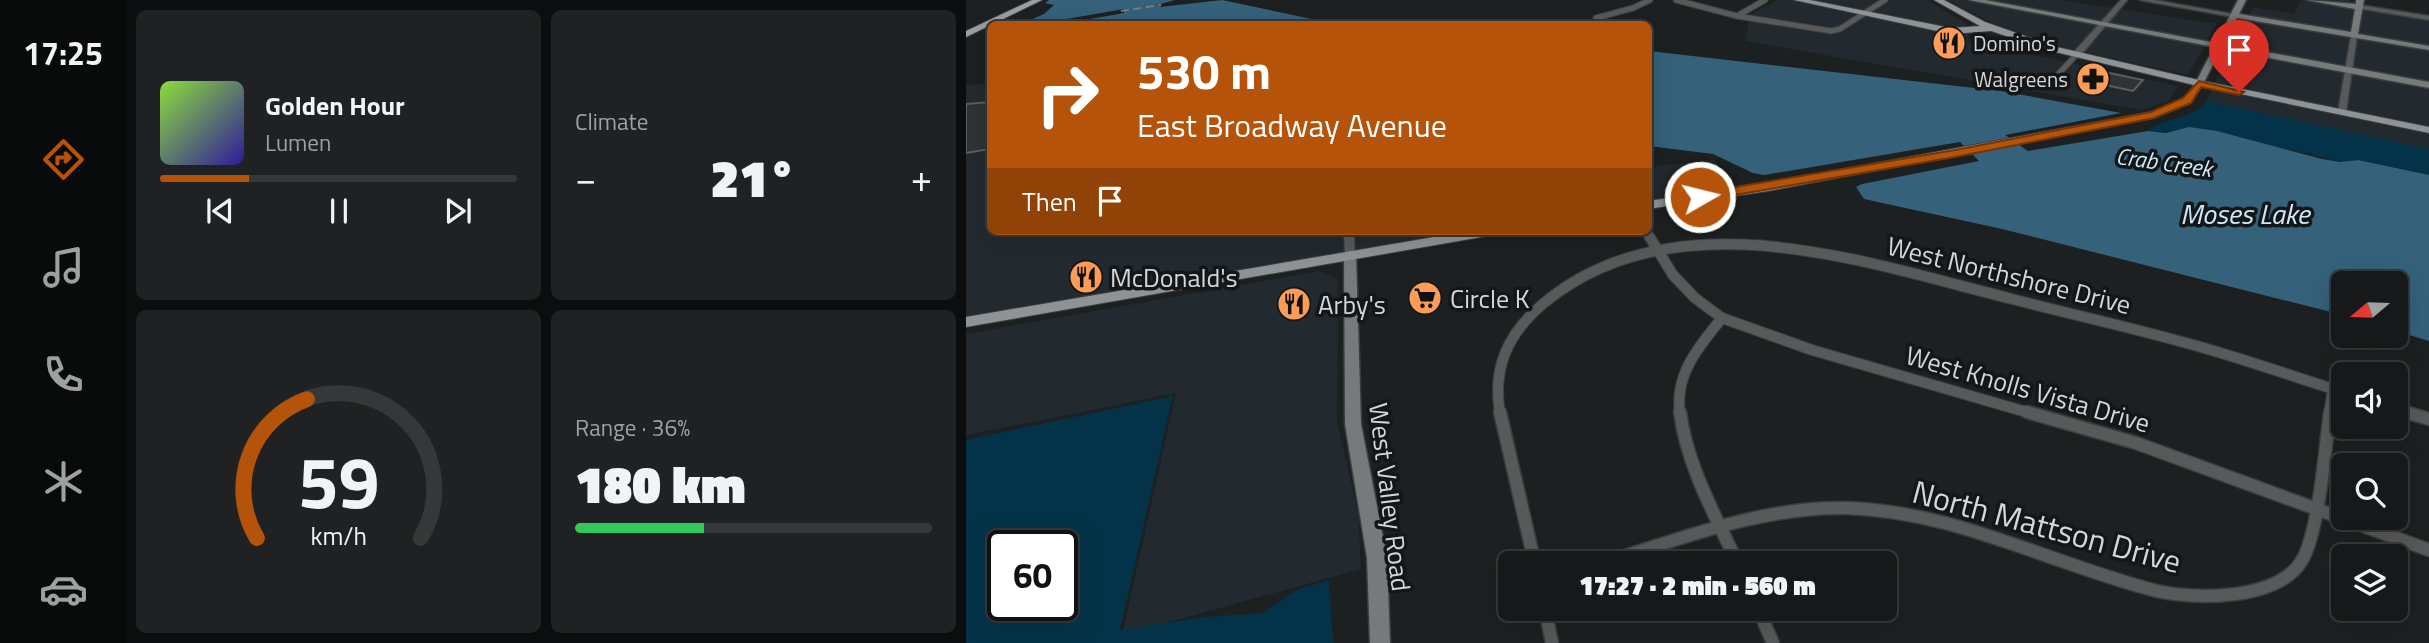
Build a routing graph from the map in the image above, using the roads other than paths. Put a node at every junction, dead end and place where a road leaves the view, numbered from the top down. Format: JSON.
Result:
{"nodes":[{"id":1,"x":1030,"y":0,"type":"edge"},
{"id":2,"x":1038,"y":0,"type":"edge"},
{"id":3,"x":1650,"y":0,"type":"edge"},
{"id":4,"x":1676,"y":0,"type":"edge"},
{"id":5,"x":1765,"y":0,"type":"edge"},
{"id":6,"x":1798,"y":0,"type":"edge"},
{"id":7,"x":1885,"y":0,"type":"edge"},
{"id":8,"x":1938,"y":0,"type":"edge"},
{"id":9,"x":1973,"y":0,"type":"edge"},
{"id":10,"x":2124,"y":0,"type":"edge"},
{"id":11,"x":2137,"y":0,"type":"edge"},
{"id":12,"x":2242,"y":0,"type":"edge"},
{"id":13,"x":2311,"y":0,"type":"edge"},
{"id":14,"x":2002,"y":3,"type":"edge"},
{"id":15,"x":2360,"y":4,"type":"edge"},
{"id":16,"x":1864,"y":13,"type":"junction"},
{"id":17,"x":2234,"y":15,"type":"junction"},
{"id":18,"x":1737,"y":16,"type":"junction"},
{"id":19,"x":1596,"y":18,"type":"dead end"},
{"id":20,"x":2429,"y":18,"type":"edge"},
{"id":21,"x":989,"y":21,"type":"edge"},
{"id":22,"x":987,"y":22,"type":"edge"},
{"id":23,"x":2102,"y":24,"type":"junction"},
{"id":24,"x":1992,"y":28,"type":"junction"},
{"id":25,"x":966,"y":31,"type":"edge"},
{"id":26,"x":2354,"y":36,"type":"junction"},
{"id":27,"x":2218,"y":46,"type":"junction"},
{"id":28,"x":2429,"y":48,"type":"edge"},
{"id":29,"x":2077,"y":54,"type":"junction"},
{"id":30,"x":2349,"y":70,"type":"junction"},
{"id":31,"x":2052,"y":81,"type":"dead end"},
{"id":32,"x":2199,"y":84,"type":"junction"},
{"id":33,"x":2429,"y":85,"type":"edge"},
{"id":34,"x":2342,"y":112,"type":"junction"},
{"id":35,"x":2429,"y":130,"type":"edge"},
{"id":36,"x":1652,"y":204,"type":"edge"},
{"id":37,"x":1349,"y":235,"type":"edge"},
{"id":38,"x":1469,"y":235,"type":"edge"},
{"id":39,"x":1648,"y":235,"type":"edge"},
{"id":40,"x":1657,"y":252,"type":"junction"},
{"id":41,"x":1350,"y":255,"type":"junction"},
{"id":42,"x":1722,"y":318,"type":"junction"},
{"id":43,"x":966,"y":322,"type":"edge"},
{"id":44,"x":2331,"y":389,"type":"edge"},
{"id":45,"x":2408,"y":412,"type":"edge"},
{"id":46,"x":2429,"y":419,"type":"edge"},
{"id":47,"x":2331,"y":431,"type":"edge"},
{"id":48,"x":2317,"y":510,"type":"junction"},
{"id":49,"x":1722,"y":527,"type":"junction"},
{"id":50,"x":2429,"y":550,"type":"edge"},
{"id":51,"x":1532,"y":551,"type":"edge"},
{"id":52,"x":1643,"y":551,"type":"edge"},
{"id":53,"x":1732,"y":551,"type":"edge"},
{"id":54,"x":1547,"y":621,"type":"edge"},
{"id":55,"x":1763,"y":621,"type":"edge"},
{"id":56,"x":1380,"y":643,"type":"edge"},
{"id":57,"x":1552,"y":643,"type":"edge"},
{"id":58,"x":1773,"y":643,"type":"edge"}],
"edges":[{"from":1,"to":25,"type":"highway"},
{"from":2,"to":21,"type":"highway"},
{"from":3,"to":19,"type":"street"},
{"from":4,"to":18,"type":"street"},
{"from":5,"to":18,"type":"street"},
{"from":6,"to":16,"type":"main road"},
{"from":7,"to":16,"type":"street"},
{"from":8,"to":24,"type":"main road"},
{"from":9,"to":14,"type":"main road"},
{"from":10,"to":11,"type":"street"},
{"from":10,"to":23,"type":"street"},
{"from":11,"to":17,"type":"street"},
{"from":12,"to":17,"type":"main road"},
{"from":13,"to":15,"type":"main road"},
{"from":14,"to":23,"type":"main road"},
{"from":15,"to":20,"type":"street"},
{"from":15,"to":26,"type":"main road"},
{"from":16,"to":18,"type":"street"},
{"from":16,"to":24,"type":"main road"},
{"from":17,"to":26,"type":"main road"},
{"from":17,"to":27,"type":"main road"},
{"from":22,"to":25,"type":"highway"},
{"from":23,"to":27,"type":"main road"},
{"from":23,"to":29,"type":"street"},
{"from":24,"to":29,"type":"main road"},
{"from":26,"to":28,"type":"main road"},
{"from":26,"to":30,"type":"street"},
{"from":27,"to":30,"type":"main road"},
{"from":27,"to":32,"type":"main road"},
{"from":29,"to":31,"type":"street"},
{"from":29,"to":32,"type":"main road"},
{"from":30,"to":33,"type":"main road"},
{"from":30,"to":34,"type":"street"},
{"from":32,"to":34,"type":"main road"},
{"from":32,"to":36,"type":"main road"},
{"from":34,"to":35,"type":"main road"},
{"from":37,"to":41,"type":"street","name":"West Valley Road"},
{"from":38,"to":41,"type":"main road"},
{"from":39,"to":40,"type":"street","name":"West Knolls Vista Drive"},
{"from":40,"to":42,"type":"street","name":"West Knolls Vista Drive"},
{"from":40,"to":44,"type":"street","name":"West Northshore Drive"},
{"from":40,"to":51,"type":"street","name":"West Northshore Drive"},
{"from":41,"to":43,"type":"main road"},
{"from":41,"to":56,"type":"main road","name":"West Valley Road"},
{"from":42,"to":48,"type":"street","name":"West Knolls Vista Drive"},
{"from":42,"to":49,"type":"street"},
{"from":45,"to":46,"type":"street"},
{"from":47,"to":48,"type":"street","name":"North Mattson Drive"},
{"from":48,"to":49,"type":"street","name":"North Mattson Drive"},
{"from":48,"to":50,"type":"street","name":"West Knolls Vista Drive"},
{"from":49,"to":52,"type":"street","name":"North Mattson Drive"},
{"from":49,"to":53,"type":"street"},
{"from":54,"to":57,"type":"street"},
{"from":55,"to":58,"type":"street"}]}
